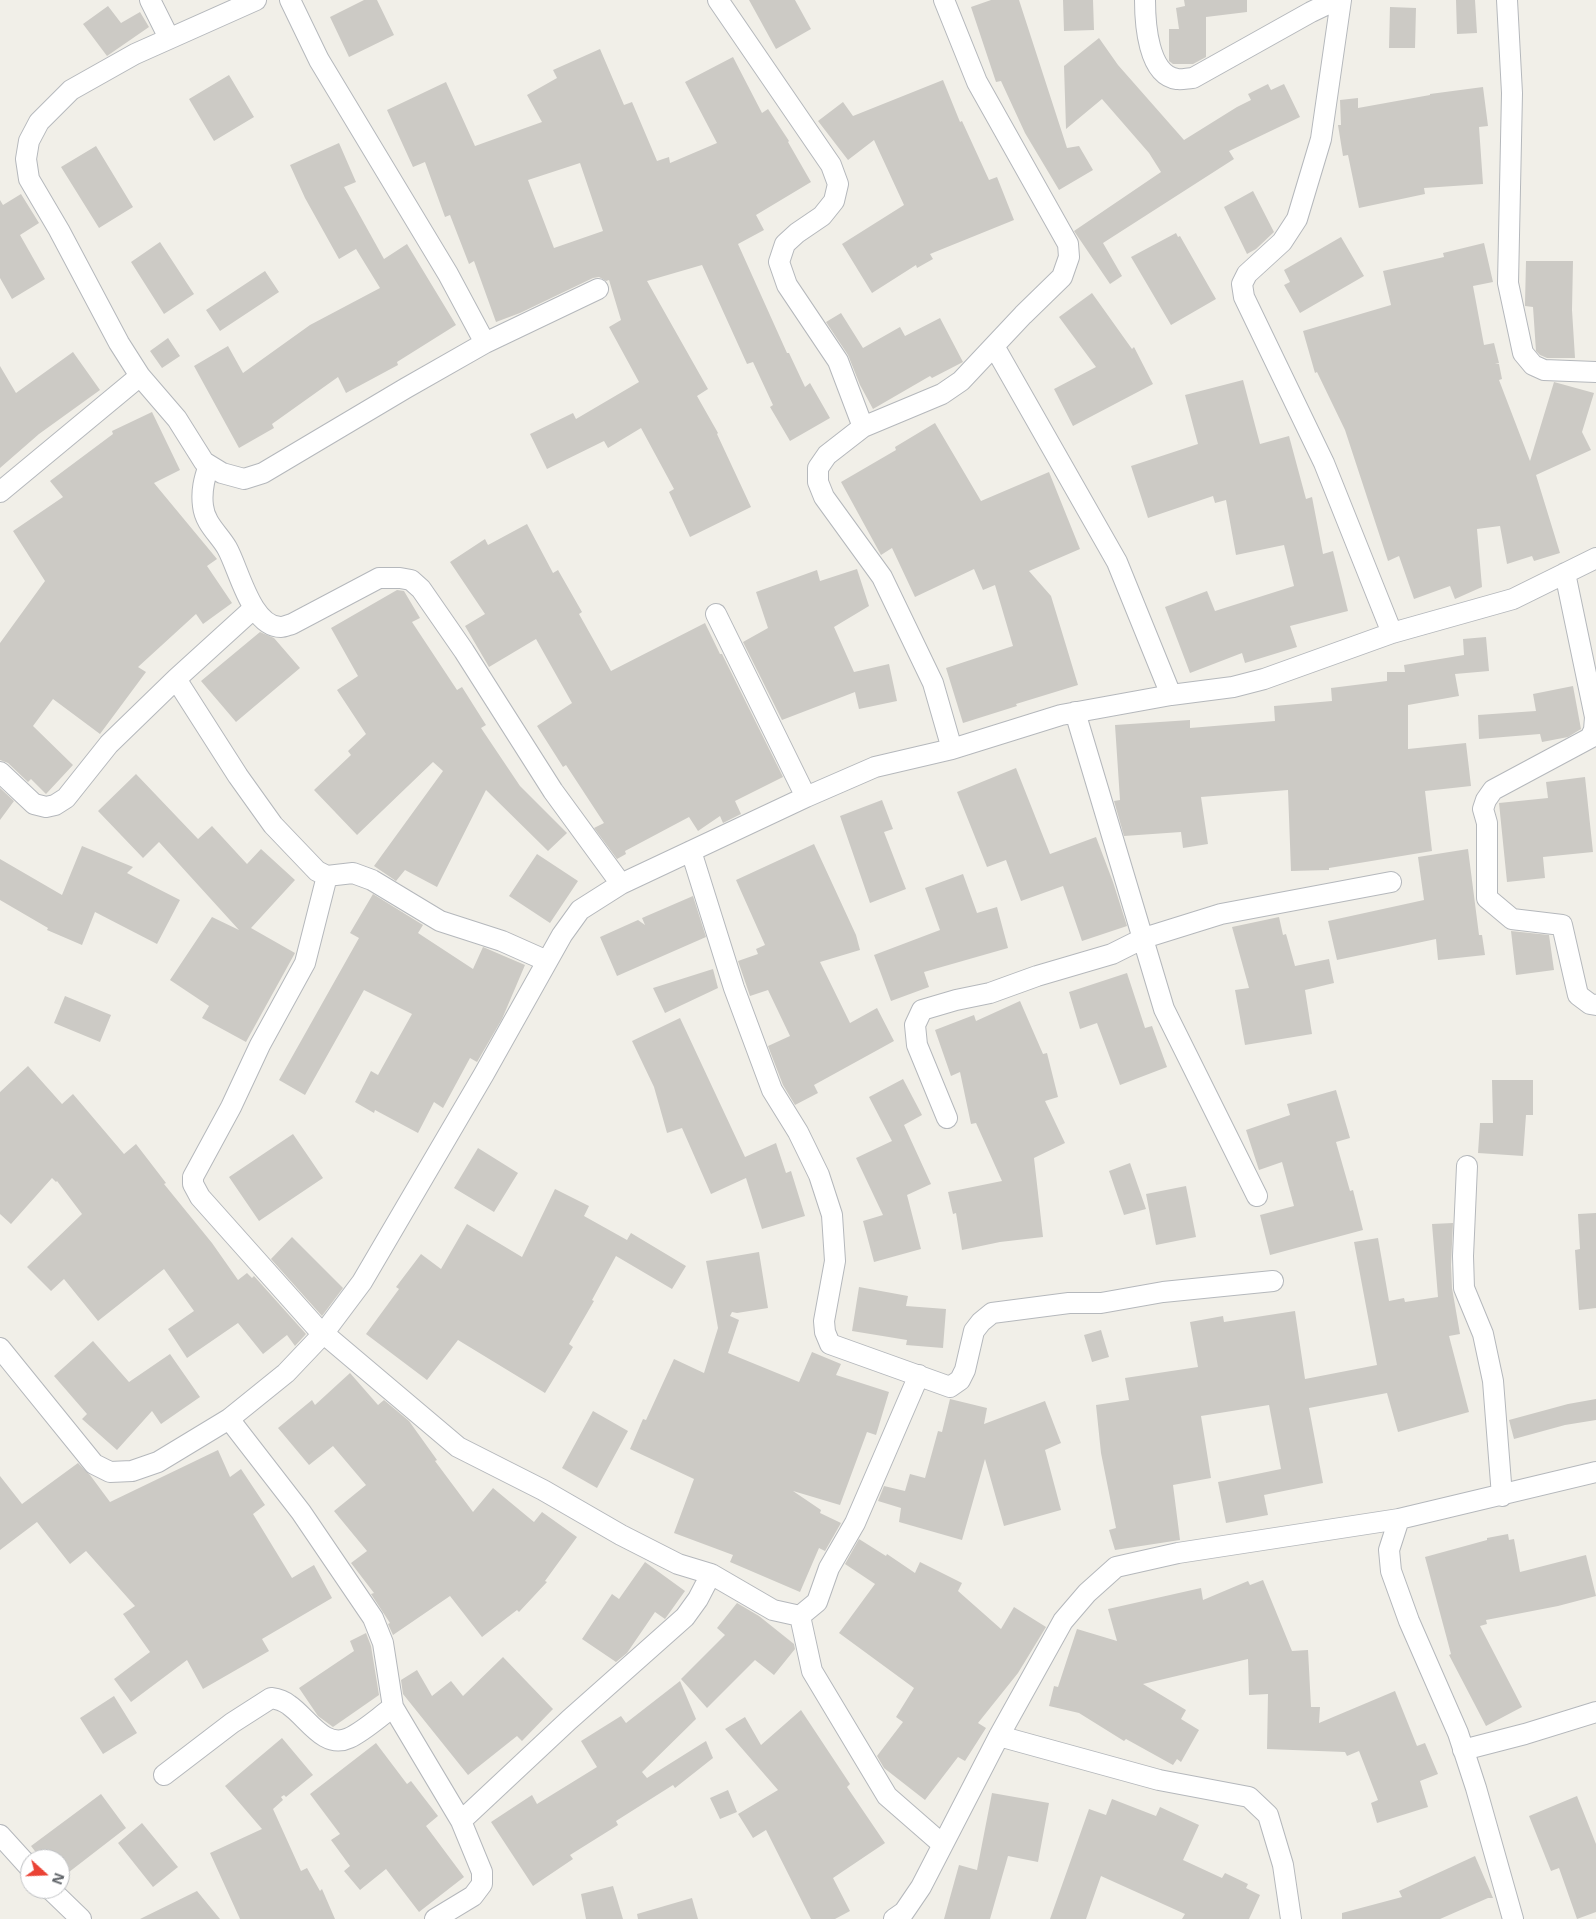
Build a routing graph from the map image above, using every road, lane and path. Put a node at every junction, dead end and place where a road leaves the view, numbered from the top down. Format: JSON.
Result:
{"nodes":[{"id":1,"x":150,"y":0,"type":"edge"},
{"id":2,"x":256,"y":0,"type":"edge"},
{"id":3,"x":290,"y":0,"type":"edge"},
{"id":4,"x":718,"y":0,"type":"edge"},
{"id":5,"x":944,"y":0,"type":"edge"},
{"id":6,"x":1145,"y":0,"type":"edge"},
{"id":7,"x":1336,"y":0,"type":"edge"},
{"id":8,"x":1341,"y":0,"type":"edge"},
{"id":9,"x":1507,"y":0,"type":"edge"},
{"id":10,"x":170,"y":38,"type":"junction"},
{"id":11,"x":598,"y":289,"type":"dead end"},
{"id":12,"x":485,"y":343,"type":"junction"},
{"id":13,"x":994,"y":346,"type":"junction"},
{"id":14,"x":1596,"y":372,"type":"edge"},
{"id":15,"x":140,"y":376,"type":"junction"},
{"id":16,"x":863,"y":427,"type":"junction"},
{"id":17,"x":209,"y":465,"type":"junction"},
{"id":18,"x":0,"y":492,"type":"edge"},
{"id":19,"x":1596,"y":558,"type":"edge"},
{"id":20,"x":1565,"y":573,"type":"junction"},
{"id":21,"x":253,"y":609,"type":"junction"},
{"id":22,"x":716,"y":614,"type":"dead end"},
{"id":23,"x":1392,"y":633,"type":"junction"},
{"id":24,"x":176,"y":679,"type":"junction"},
{"id":25,"x":1170,"y":695,"type":"junction"},
{"id":26,"x":1075,"y":712,"type":"junction"},
{"id":27,"x":952,"y":749,"type":"junction"},
{"id":28,"x":0,"y":772,"type":"edge"},
{"id":29,"x":806,"y":796,"type":"junction"},
{"id":30,"x":690,"y":851,"type":"junction"},
{"id":31,"x":328,"y":876,"type":"junction"},
{"id":32,"x":1391,"y":882,"type":"dead end"},
{"id":33,"x":621,"y":884,"type":"junction"},
{"id":34,"x":1144,"y":938,"type":"junction"},
{"id":35,"x":547,"y":961,"type":"junction"},
{"id":36,"x":1596,"y":1005,"type":"edge"},
{"id":37,"x":947,"y":1118,"type":"dead end"},
{"id":38,"x":1467,"y":1166,"type":"dead end"},
{"id":39,"x":1257,"y":1196,"type":"dead end"},
{"id":40,"x":1273,"y":1281,"type":"dead end"},
{"id":41,"x":323,"y":1334,"type":"junction"},
{"id":42,"x":0,"y":1348,"type":"edge"},
{"id":43,"x":919,"y":1375,"type":"junction"},
{"id":44,"x":229,"y":1419,"type":"junction"},
{"id":45,"x":1596,"y":1472,"type":"edge"},
{"id":46,"x":1502,"y":1496,"type":"junction"},
{"id":47,"x":1399,"y":1520,"type":"junction"},
{"id":48,"x":711,"y":1574,"type":"junction"},
{"id":49,"x":800,"y":1616,"type":"junction"},
{"id":50,"x":393,"y":1707,"type":"junction"},
{"id":51,"x":1596,"y":1712,"type":"edge"},
{"id":52,"x":999,"y":1736,"type":"junction"},
{"id":53,"x":1463,"y":1750,"type":"junction"},
{"id":54,"x":164,"y":1775,"type":"dead end"},
{"id":55,"x":460,"y":1821,"type":"junction"},
{"id":56,"x":0,"y":1835,"type":"edge"},
{"id":57,"x":942,"y":1844,"type":"junction"},
{"id":58,"x":20,"y":1857,"type":"edge"},
{"id":59,"x":60,"y":1899,"type":"edge"},
{"id":60,"x":901,"y":1917,"type":"edge"},
{"id":61,"x":1509,"y":1917,"type":"edge"},
{"id":62,"x":81,"y":1919,"type":"edge"},
{"id":63,"x":435,"y":1919,"type":"edge"},
{"id":64,"x":1291,"y":1919,"type":"edge"}],
"edges":[{"from":1,"to":10,"type":"street"},
{"from":2,"to":10,"type":"street"},
{"from":3,"to":12,"type":"street"},
{"from":4,"to":16,"type":"street"},
{"from":5,"to":13,"type":"street"},
{"from":6,"to":7,"type":"street"},
{"from":8,"to":23,"type":"street"},
{"from":9,"to":14,"type":"street"},
{"from":10,"to":15,"type":"street"},
{"from":11,"to":12,"type":"street"},
{"from":12,"to":17,"type":"street"},
{"from":13,"to":16,"type":"street"},
{"from":13,"to":25,"type":"street"},
{"from":15,"to":17,"type":"street"},
{"from":15,"to":18,"type":"street"},
{"from":16,"to":27,"type":"street"},
{"from":17,"to":21,"type":"street"},
{"from":19,"to":20,"type":"street"},
{"from":20,"to":23,"type":"street"},
{"from":20,"to":36,"type":"street"},
{"from":21,"to":24,"type":"street"},
{"from":21,"to":33,"type":"street"},
{"from":22,"to":29,"type":"street"},
{"from":23,"to":25,"type":"street"},
{"from":24,"to":28,"type":"street"},
{"from":24,"to":31,"type":"street"},
{"from":25,"to":26,"type":"street"},
{"from":26,"to":27,"type":"street"},
{"from":26,"to":34,"type":"street"},
{"from":27,"to":29,"type":"street"},
{"from":29,"to":30,"type":"street"},
{"from":30,"to":33,"type":"street"},
{"from":30,"to":43,"type":"street"},
{"from":31,"to":35,"type":"street"},
{"from":31,"to":41,"type":"street"},
{"from":32,"to":34,"type":"street"},
{"from":33,"to":35,"type":"street"},
{"from":34,"to":37,"type":"street"},
{"from":34,"to":39,"type":"street"},
{"from":35,"to":41,"type":"street"},
{"from":38,"to":46,"type":"street"},
{"from":40,"to":43,"type":"street"},
{"from":41,"to":44,"type":"street"},
{"from":41,"to":48,"type":"street"},
{"from":42,"to":44,"type":"street"},
{"from":43,"to":49,"type":"street"},
{"from":44,"to":50,"type":"street"},
{"from":45,"to":46,"type":"street"},
{"from":46,"to":47,"type":"street"},
{"from":47,"to":52,"type":"street"},
{"from":47,"to":53,"type":"street"},
{"from":48,"to":49,"type":"street"},
{"from":48,"to":55,"type":"street"},
{"from":49,"to":57,"type":"street"},
{"from":50,"to":54,"type":"street"},
{"from":50,"to":55,"type":"street"},
{"from":51,"to":53,"type":"street"},
{"from":52,"to":57,"type":"street"},
{"from":52,"to":64,"type":"street"},
{"from":53,"to":61,"type":"street"},
{"from":55,"to":63,"type":"street"},
{"from":56,"to":58,"type":"street"},
{"from":57,"to":60,"type":"street"},
{"from":59,"to":62,"type":"street"}]}
